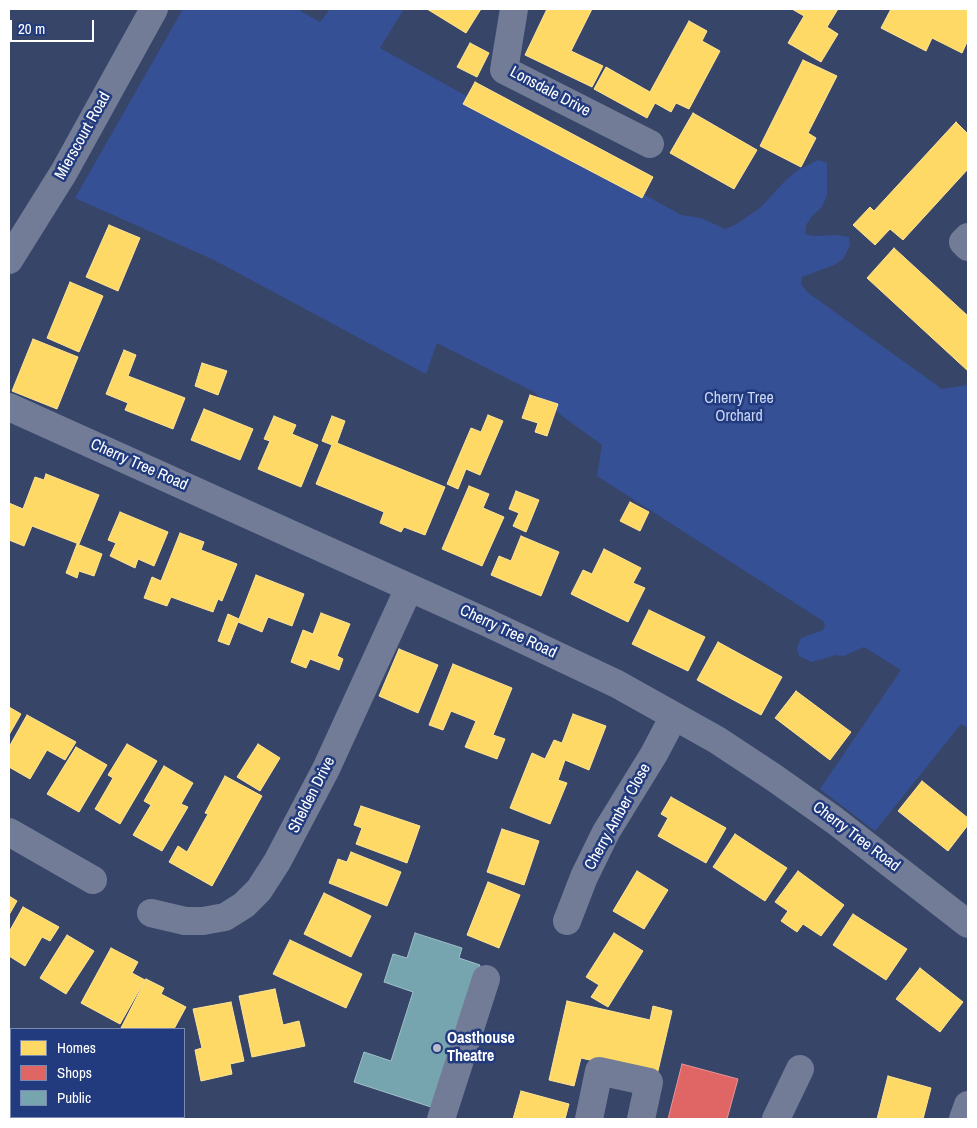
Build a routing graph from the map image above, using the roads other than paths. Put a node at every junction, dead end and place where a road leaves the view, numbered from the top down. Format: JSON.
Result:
{"nodes":[{"id":1,"x":154,"y":9,"type":"edge"},
{"id":2,"x":514,"y":9,"type":"edge"},
{"id":3,"x":650,"y":144,"type":"dead end"},
{"id":4,"x":968,"y":237,"type":"edge"},
{"id":5,"x":968,"y":247,"type":"edge"},
{"id":6,"x":9,"y":260,"type":"edge"},
{"id":7,"x":9,"y":407,"type":"edge"},
{"id":8,"x":409,"y":588,"type":"junction"},
{"id":9,"x":674,"y":716,"type":"junction"},
{"id":10,"x":9,"y":832,"type":"edge"},
{"id":11,"x":93,"y":880,"type":"dead end"},
{"id":12,"x":151,"y":913,"type":"dead end"},
{"id":13,"x":567,"y":921,"type":"dead end"},
{"id":14,"x":968,"y":924,"type":"edge"},
{"id":15,"x":486,"y":979,"type":"dead end"},
{"id":16,"x":800,"y":1070,"type":"dead end"},
{"id":17,"x":968,"y":1105,"type":"edge"},
{"id":18,"x":441,"y":1119,"type":"edge"},
{"id":19,"x":588,"y":1119,"type":"edge"},
{"id":20,"x":641,"y":1119,"type":"edge"},
{"id":21,"x":776,"y":1119,"type":"edge"},
{"id":22,"x":963,"y":1119,"type":"edge"}],
"edges":[{"from":1,"to":6,"type":"street","name":"Mierscourt Road"},
{"from":2,"to":3,"type":"street","name":"Lonsdale Drive"},
{"from":4,"to":5,"type":"street"},
{"from":7,"to":8,"type":"street","name":"Cherry Tree Road"},
{"from":8,"to":9,"type":"street","name":"Cherry Tree Road"},
{"from":8,"to":12,"type":"street","name":"Shelden Drive"},
{"from":9,"to":13,"type":"street","name":"Cherry Amber Close"},
{"from":9,"to":14,"type":"street","name":"Cherry Tree Road"},
{"from":10,"to":11,"type":"street"},
{"from":15,"to":18,"type":"street"},
{"from":16,"to":21,"type":"street"},
{"from":17,"to":22,"type":"street"},
{"from":19,"to":20,"type":"street"}]}
